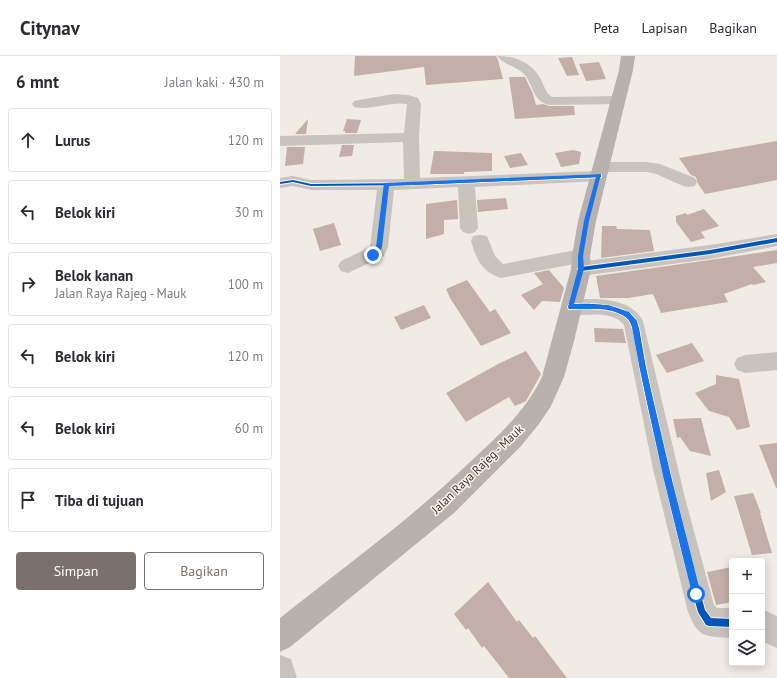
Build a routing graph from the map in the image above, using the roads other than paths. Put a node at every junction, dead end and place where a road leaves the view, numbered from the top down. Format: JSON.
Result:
{"nodes":[{"id":1,"x":504,"y":56,"type":"edge"},
{"id":2,"x":628,"y":56,"type":"edge"},
{"id":3,"x":618,"y":100,"type":"junction"},
{"id":4,"x":359,"y":104,"type":"dead end"},
{"id":5,"x":411,"y":137,"type":"junction"},
{"id":6,"x":280,"y":142,"type":"edge"},
{"id":7,"x":600,"y":171,"type":"junction"},
{"id":8,"x":466,"y":181,"type":"junction"},
{"id":9,"x":689,"y":182,"type":"dead end"},
{"id":10,"x":280,"y":183,"type":"edge"},
{"id":11,"x":386,"y":184,"type":"junction"},
{"id":12,"x":412,"y":184,"type":"junction"},
{"id":13,"x":777,"y":240,"type":"edge"},
{"id":14,"x":581,"y":263,"type":"junction"},
{"id":15,"x":348,"y":266,"type":"dead end"},
{"id":16,"x":571,"y":307,"type":"junction"},
{"id":17,"x":777,"y":361,"type":"edge"},
{"id":18,"x":745,"y":364,"type":"dead end"},
{"id":19,"x":729,"y":623,"type":"edge"},
{"id":20,"x":765,"y":626,"type":"edge"},
{"id":21,"x":777,"y":633,"type":"edge"},
{"id":22,"x":280,"y":637,"type":"edge"},
{"id":23,"x":280,"y":670,"type":"edge"},
{"id":24,"x":282,"y":678,"type":"edge"}],
"edges":[{"from":1,"to":3,"type":"street"},
{"from":2,"to":3,"type":"main road","name":"Jalan Raya Rajeg - Mauk"},
{"from":3,"to":7,"type":"main road","name":"Jalan Raya Rajeg - Mauk"},
{"from":4,"to":5,"type":"street"},
{"from":5,"to":6,"type":"street"},
{"from":5,"to":12,"type":"street"},
{"from":7,"to":8,"type":"street"},
{"from":7,"to":9,"type":"street"},
{"from":7,"to":14,"type":"main road","name":"Jalan Raya Rajeg - Mauk"},
{"from":8,"to":12,"type":"street"},
{"from":8,"to":14,"type":"street"},
{"from":10,"to":11,"type":"street"},
{"from":11,"to":12,"type":"street"},
{"from":11,"to":15,"type":"street"},
{"from":13,"to":14,"type":"street"},
{"from":14,"to":16,"type":"main road","name":"Jalan Raya Rajeg - Mauk"},
{"from":16,"to":19,"type":"street"},
{"from":16,"to":22,"type":"main road","name":"Jalan Raya Rajeg - Mauk"},
{"from":17,"to":18,"type":"street"},
{"from":20,"to":21,"type":"street"},
{"from":23,"to":24,"type":"street"}]}
